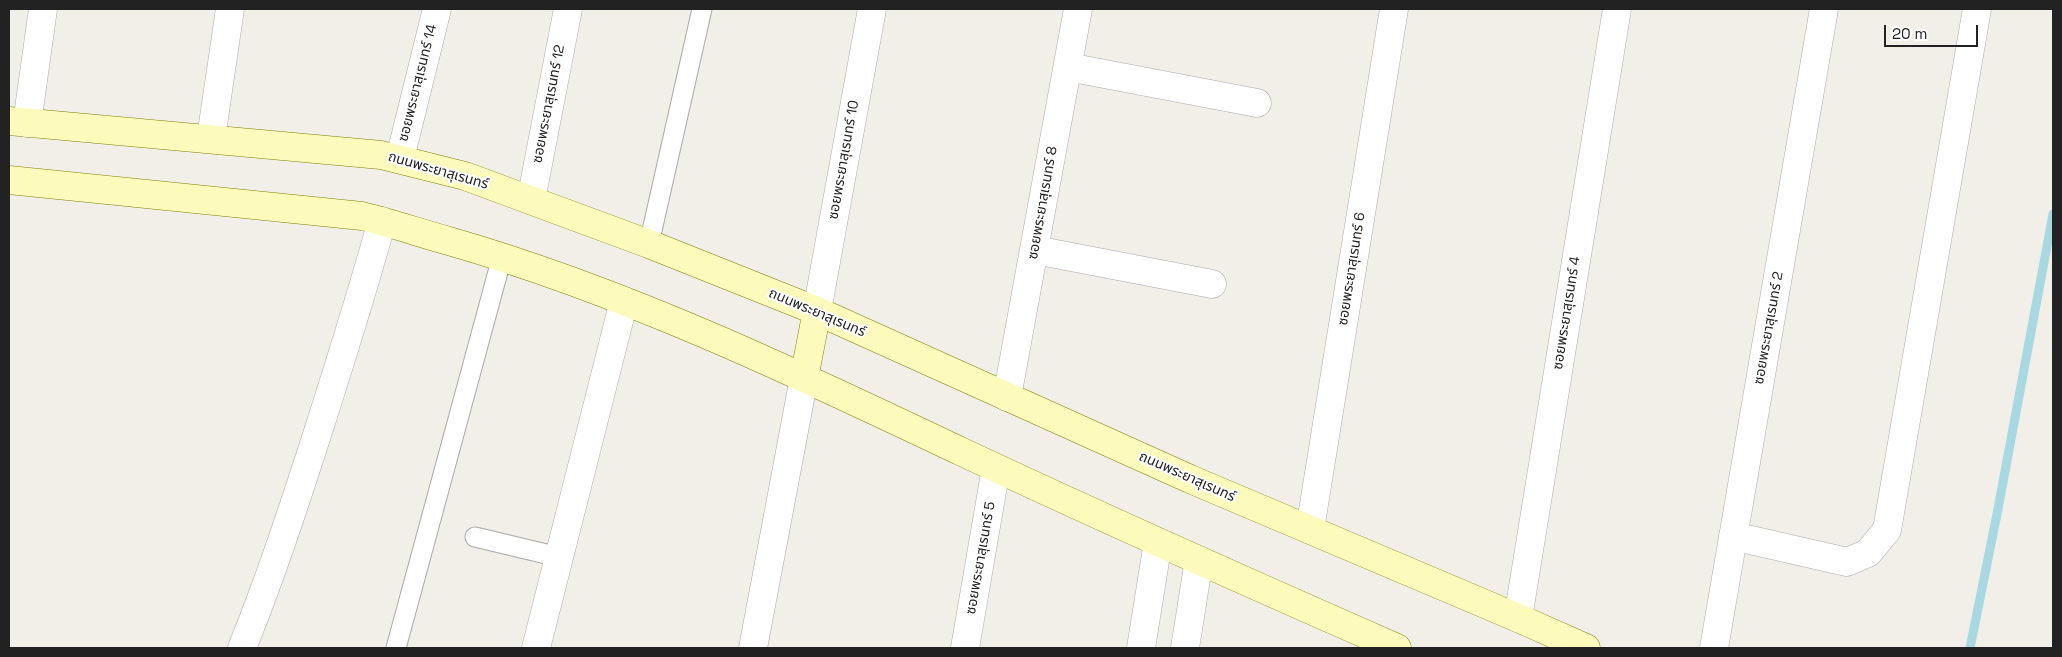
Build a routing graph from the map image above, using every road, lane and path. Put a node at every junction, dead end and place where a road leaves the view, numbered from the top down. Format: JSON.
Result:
{"nodes":[{"id":1,"x":43,"y":9,"type":"edge"},
{"id":2,"x":230,"y":9,"type":"edge"},
{"id":3,"x":437,"y":9,"type":"edge"},
{"id":4,"x":568,"y":9,"type":"edge"},
{"id":5,"x":702,"y":9,"type":"edge"},
{"id":6,"x":872,"y":9,"type":"edge"},
{"id":7,"x":1078,"y":9,"type":"edge"},
{"id":8,"x":1394,"y":9,"type":"edge"},
{"id":9,"x":1616,"y":9,"type":"edge"},
{"id":10,"x":1824,"y":9,"type":"edge"},
{"id":11,"x":1977,"y":9,"type":"edge"},
{"id":12,"x":1068,"y":67,"type":"junction"},
{"id":13,"x":1257,"y":104,"type":"dead end"},
{"id":14,"x":18,"y":122,"type":"edge"},
{"id":15,"x":211,"y":138,"type":"junction"},
{"id":16,"x":400,"y":158,"type":"junction"},
{"id":17,"x":9,"y":180,"type":"edge"},
{"id":18,"x":531,"y":200,"type":"junction"},
{"id":19,"x":382,"y":221,"type":"junction"},
{"id":20,"x":649,"y":244,"type":"junction"},
{"id":21,"x":1035,"y":250,"type":"junction"},
{"id":22,"x":502,"y":257,"type":"junction"},
{"id":23,"x":1212,"y":284,"type":"dead end"},
{"id":24,"x":624,"y":301,"type":"junction"},
{"id":25,"x":817,"y":311,"type":"junction"},
{"id":26,"x":804,"y":378,"type":"junction"},
{"id":27,"x":1007,"y":397,"type":"junction"},
{"id":28,"x":996,"y":468,"type":"junction"},
{"id":29,"x":1310,"y":529,"type":"junction"},
{"id":30,"x":1733,"y":536,"type":"junction"},
{"id":31,"x":475,"y":537,"type":"dead end"},
{"id":32,"x":1158,"y":542,"type":"junction"},
{"id":33,"x":559,"y":557,"type":"junction"},
{"id":34,"x":1200,"y":560,"type":"junction"},
{"id":35,"x":1518,"y":618,"type":"junction"},
{"id":36,"x":242,"y":648,"type":"edge"},
{"id":37,"x":396,"y":648,"type":"edge"},
{"id":38,"x":536,"y":648,"type":"edge"},
{"id":39,"x":753,"y":648,"type":"edge"},
{"id":40,"x":965,"y":648,"type":"edge"},
{"id":41,"x":1141,"y":648,"type":"edge"},
{"id":42,"x":1185,"y":648,"type":"edge"},
{"id":43,"x":1398,"y":648,"type":"edge"},
{"id":44,"x":1586,"y":648,"type":"edge"},
{"id":45,"x":1714,"y":648,"type":"edge"}],
"edges":[{"from":1,"to":14,"type":"street"},
{"from":2,"to":15,"type":"street"},
{"from":3,"to":16,"type":"street","name":"ซอยพระยาสุเรนทร์ 14"},
{"from":4,"to":18,"type":"street","name":"ซอยพระยาสุเรนทร์ 12"},
{"from":5,"to":20,"type":"lane"},
{"from":6,"to":25,"type":"street","name":"ซอยพระยาสุเรนทร์ 10"},
{"from":7,"to":12,"type":"street","name":"ซอยพระยาสุเรนทร์ 8"},
{"from":8,"to":29,"type":"street","name":"ซอยพระยาสุเรนทร์ 6"},
{"from":9,"to":35,"type":"street","name":"ซอยพระยาสุเรนทร์ 4"},
{"from":10,"to":30,"type":"street","name":"ซอยพระยาสุเรนทร์ 2"},
{"from":11,"to":30,"type":"street"},
{"from":12,"to":13,"type":"street"},
{"from":12,"to":21,"type":"street","name":"ซอยพระยาสุเรนทร์ 8"},
{"from":14,"to":15,"type":"street","name":"ถนนพระยาสุเรนทร์"},
{"from":15,"to":16,"type":"street","name":"ถนนพระยาสุเรนทร์"},
{"from":16,"to":18,"type":"street","name":"ถนนพระยาสุเรนทร์"},
{"from":17,"to":19,"type":"street"},
{"from":18,"to":20,"type":"street","name":"ถนนพระยาสุเรนทร์"},
{"from":19,"to":22,"type":"street"},
{"from":19,"to":36,"type":"street"},
{"from":20,"to":25,"type":"street","name":"ถนนพระยาสุเรนทร์"},
{"from":21,"to":23,"type":"street"},
{"from":21,"to":27,"type":"street","name":"ซอยพระยาสุเรนทร์ 8"},
{"from":22,"to":24,"type":"street"},
{"from":22,"to":37,"type":"lane"},
{"from":24,"to":26,"type":"street"},
{"from":24,"to":33,"type":"street"},
{"from":25,"to":26,"type":"street"},
{"from":25,"to":27,"type":"street","name":"ถนนพระยาสุเรนทร์"},
{"from":26,"to":28,"type":"street"},
{"from":26,"to":39,"type":"street"},
{"from":27,"to":29,"type":"street","name":"ถนนพระยาสุเรนทร์"},
{"from":28,"to":32,"type":"street"},
{"from":28,"to":40,"type":"street","name":"ซอยพระยาสุเรนทร์ 5"},
{"from":29,"to":35,"type":"street","name":"ถนนพระยาสุเรนทร์"},
{"from":30,"to":45,"type":"street","name":"ซอยพระยาสุเรนทร์ 2"},
{"from":31,"to":33,"type":"lane"},
{"from":32,"to":34,"type":"street"},
{"from":32,"to":41,"type":"street"},
{"from":33,"to":38,"type":"street"},
{"from":34,"to":42,"type":"street"},
{"from":34,"to":43,"type":"street"},
{"from":35,"to":44,"type":"street","name":"ถนนพระยาสุเรนทร์"}]}
